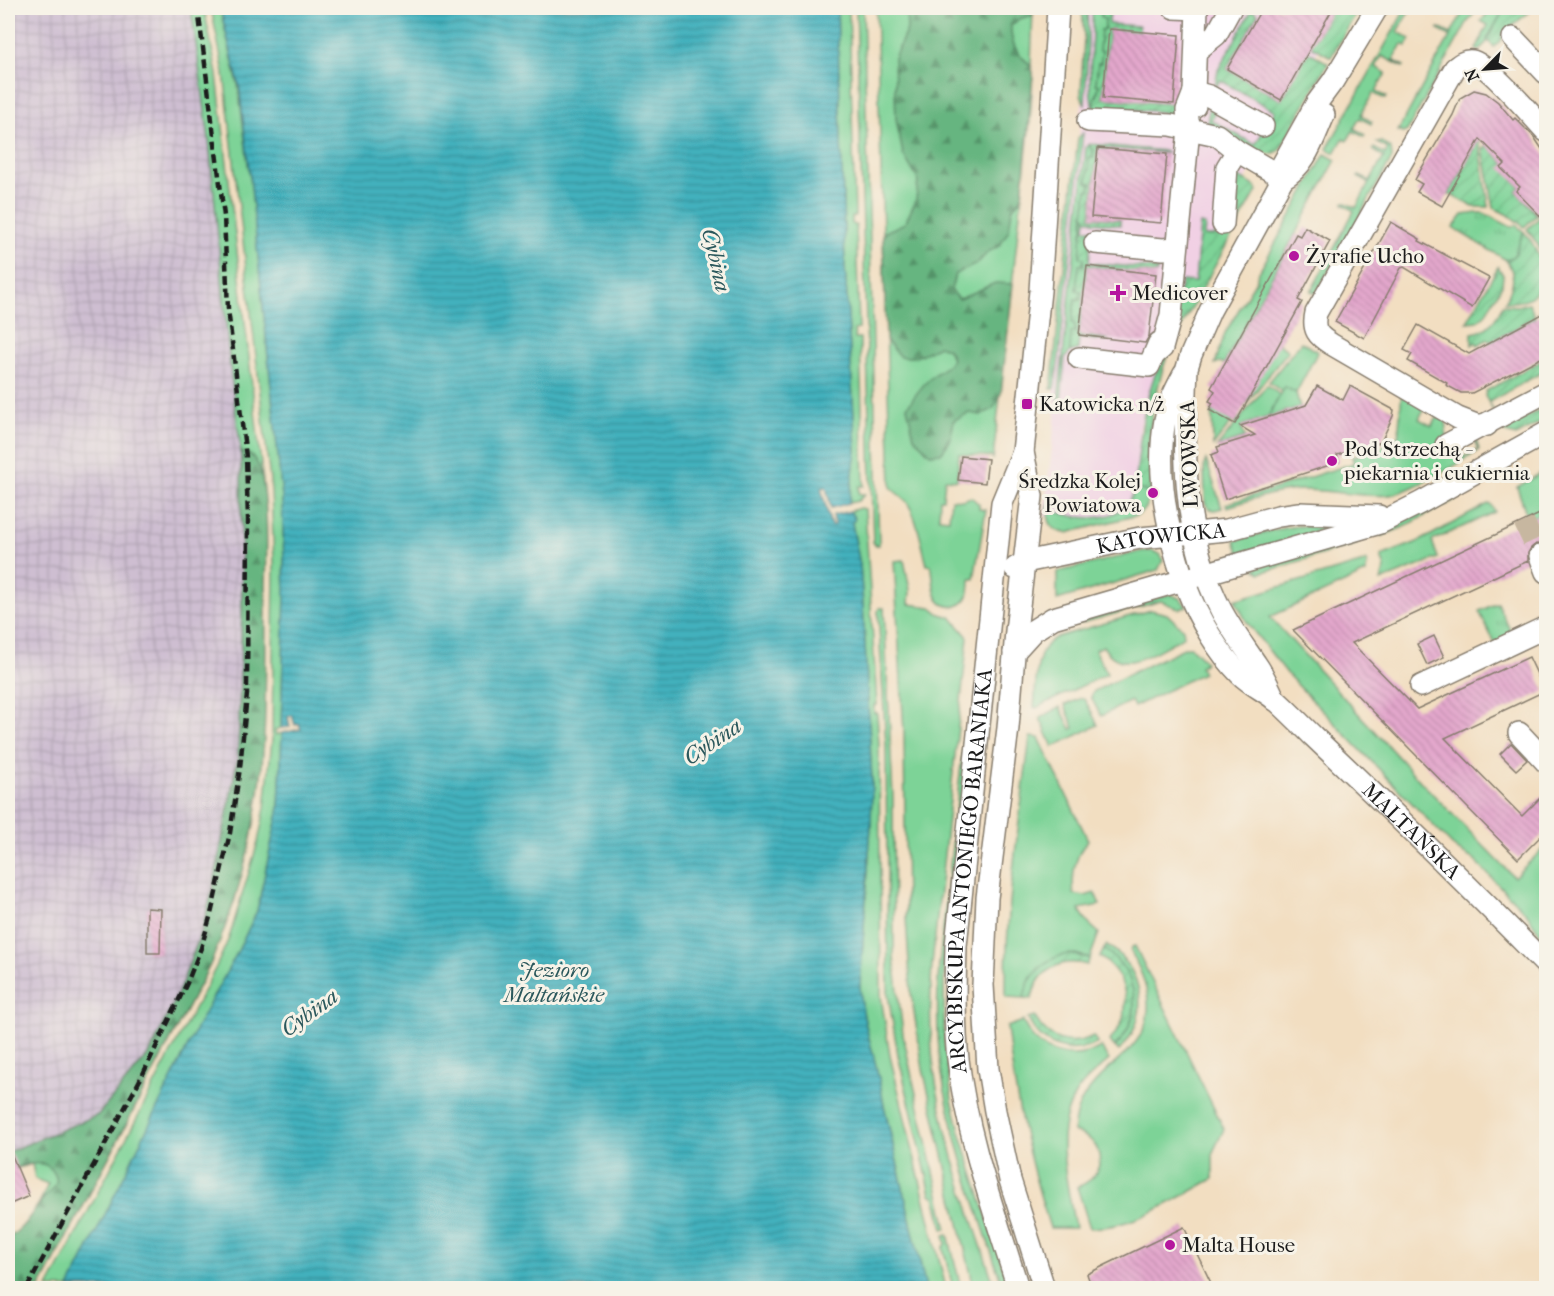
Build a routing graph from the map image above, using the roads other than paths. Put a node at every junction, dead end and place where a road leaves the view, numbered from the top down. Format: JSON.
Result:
{"nodes":[{"id":1,"x":1058,"y":8,"type":"edge"},
{"id":2,"x":1174,"y":8,"type":"edge"},
{"id":3,"x":1197,"y":8,"type":"edge"},
{"id":4,"x":1231,"y":8,"type":"edge"},
{"id":5,"x":1377,"y":8,"type":"edge"},
{"id":6,"x":1513,"y":38,"type":"dead end"},
{"id":7,"x":1196,"y":51,"type":"junction"},
{"id":8,"x":1546,"y":73,"type":"edge"},
{"id":9,"x":1194,"y":92,"type":"junction"},
{"id":10,"x":1263,"y":126,"type":"dead end"},
{"id":11,"x":1181,"y":131,"type":"junction"},
{"id":12,"x":1546,"y":131,"type":"edge"},
{"id":13,"x":1237,"y":151,"type":"junction"},
{"id":14,"x":1283,"y":178,"type":"junction"},
{"id":15,"x":1223,"y":224,"type":"dead end"},
{"id":16,"x":1095,"y":243,"type":"dead end"},
{"id":17,"x":1177,"y":248,"type":"junction"},
{"id":18,"x":1079,"y":358,"type":"dead end"},
{"id":19,"x":1187,"y":368,"type":"junction"},
{"id":20,"x":1546,"y":392,"type":"edge"},
{"id":21,"x":1486,"y":425,"type":"junction"},
{"id":22,"x":1546,"y":434,"type":"edge"},
{"id":23,"x":1446,"y":446,"type":"dead end"},
{"id":24,"x":1023,"y":452,"type":"junction"},
{"id":25,"x":1401,"y":513,"type":"junction"},
{"id":26,"x":1193,"y":532,"type":"junction"},
{"id":27,"x":1170,"y":534,"type":"junction"},
{"id":28,"x":1025,"y":562,"type":"junction"},
{"id":29,"x":1206,"y":574,"type":"junction"},
{"id":30,"x":1183,"y":580,"type":"junction"},
{"id":31,"x":994,"y":581,"type":"junction"},
{"id":32,"x":1021,"y":599,"type":"junction"},
{"id":33,"x":1053,"y":618,"type":"junction"},
{"id":34,"x":1546,"y":627,"type":"edge"},
{"id":35,"x":1014,"y":652,"type":"junction"},
{"id":36,"x":1421,"y":686,"type":"dead end"},
{"id":37,"x":1275,"y":700,"type":"junction"},
{"id":38,"x":1518,"y":733,"type":"dead end"},
{"id":39,"x":1546,"y":762,"type":"edge"},
{"id":40,"x":1546,"y":965,"type":"edge"},
{"id":41,"x":1018,"y":1288,"type":"edge"},
{"id":42,"x":1044,"y":1288,"type":"edge"}],
"edges":[{"from":1,"to":24,"type":"street","name":"ARCYBISKUPA ANTONIEGO BARANIAKA"},
{"from":2,"to":3,"type":"street"},
{"from":3,"to":7,"type":"street"},
{"from":4,"to":7,"type":"street"},
{"from":5,"to":14,"type":"street","name":"LWOWSKA"},
{"from":6,"to":8,"type":"street"},
{"from":7,"to":9,"type":"street"},
{"from":9,"to":10,"type":"street"},
{"from":9,"to":11,"type":"street"},
{"from":11,"to":13,"type":"street"},
{"from":11,"to":17,"type":"street"},
{"from":12,"to":21,"type":"street"},
{"from":13,"to":14,"type":"street"},
{"from":13,"to":15,"type":"street"},
{"from":14,"to":19,"type":"street","name":"LWOWSKA"},
{"from":16,"to":17,"type":"street"},
{"from":17,"to":18,"type":"street"},
{"from":19,"to":26,"type":"street","name":"LWOWSKA"},
{"from":19,"to":27,"type":"street","name":"LWOWSKA"},
{"from":20,"to":21,"type":"street"},
{"from":21,"to":23,"type":"street"},
{"from":22,"to":25,"type":"street","name":"KATOWICKA"},
{"from":24,"to":28,"type":"street","name":"ARCYBISKUPA ANTONIEGO BARANIAKA"},
{"from":24,"to":31,"type":"street","name":"ARCYBISKUPA ANTONIEGO BARANIAKA"},
{"from":25,"to":26,"type":"street","name":"KATOWICKA"},
{"from":25,"to":29,"type":"street","name":"KATOWICKA"},
{"from":26,"to":27,"type":"street","name":"KATOWICKA"},
{"from":26,"to":29,"type":"street","name":"LWOWSKA"},
{"from":27,"to":28,"type":"street","name":"KATOWICKA"},
{"from":27,"to":30,"type":"street","name":"LWOWSKA"},
{"from":28,"to":31,"type":"street","name":"KATOWICKA"},
{"from":28,"to":32,"type":"street","name":"ARCYBISKUPA ANTONIEGO BARANIAKA"},
{"from":29,"to":30,"type":"street","name":"KATOWICKA"},
{"from":29,"to":37,"type":"street","name":"MALTAŃSKA"},
{"from":30,"to":33,"type":"street","name":"KATOWICKA"},
{"from":30,"to":37,"type":"street","name":"MALTAŃSKA"},
{"from":31,"to":32,"type":"street"},
{"from":31,"to":41,"type":"street","name":"ARCYBISKUPA ANTONIEGO BARANIAKA"},
{"from":32,"to":33,"type":"street"},
{"from":32,"to":35,"type":"street","name":"ARCYBISKUPA ANTONIEGO BARANIAKA"},
{"from":33,"to":35,"type":"street","name":"KATOWICKA"},
{"from":34,"to":36,"type":"street"},
{"from":35,"to":42,"type":"street","name":"ARCYBISKUPA ANTONIEGO BARANIAKA"},
{"from":37,"to":40,"type":"street","name":"MALTAŃSKA"},
{"from":38,"to":39,"type":"street"}]}
